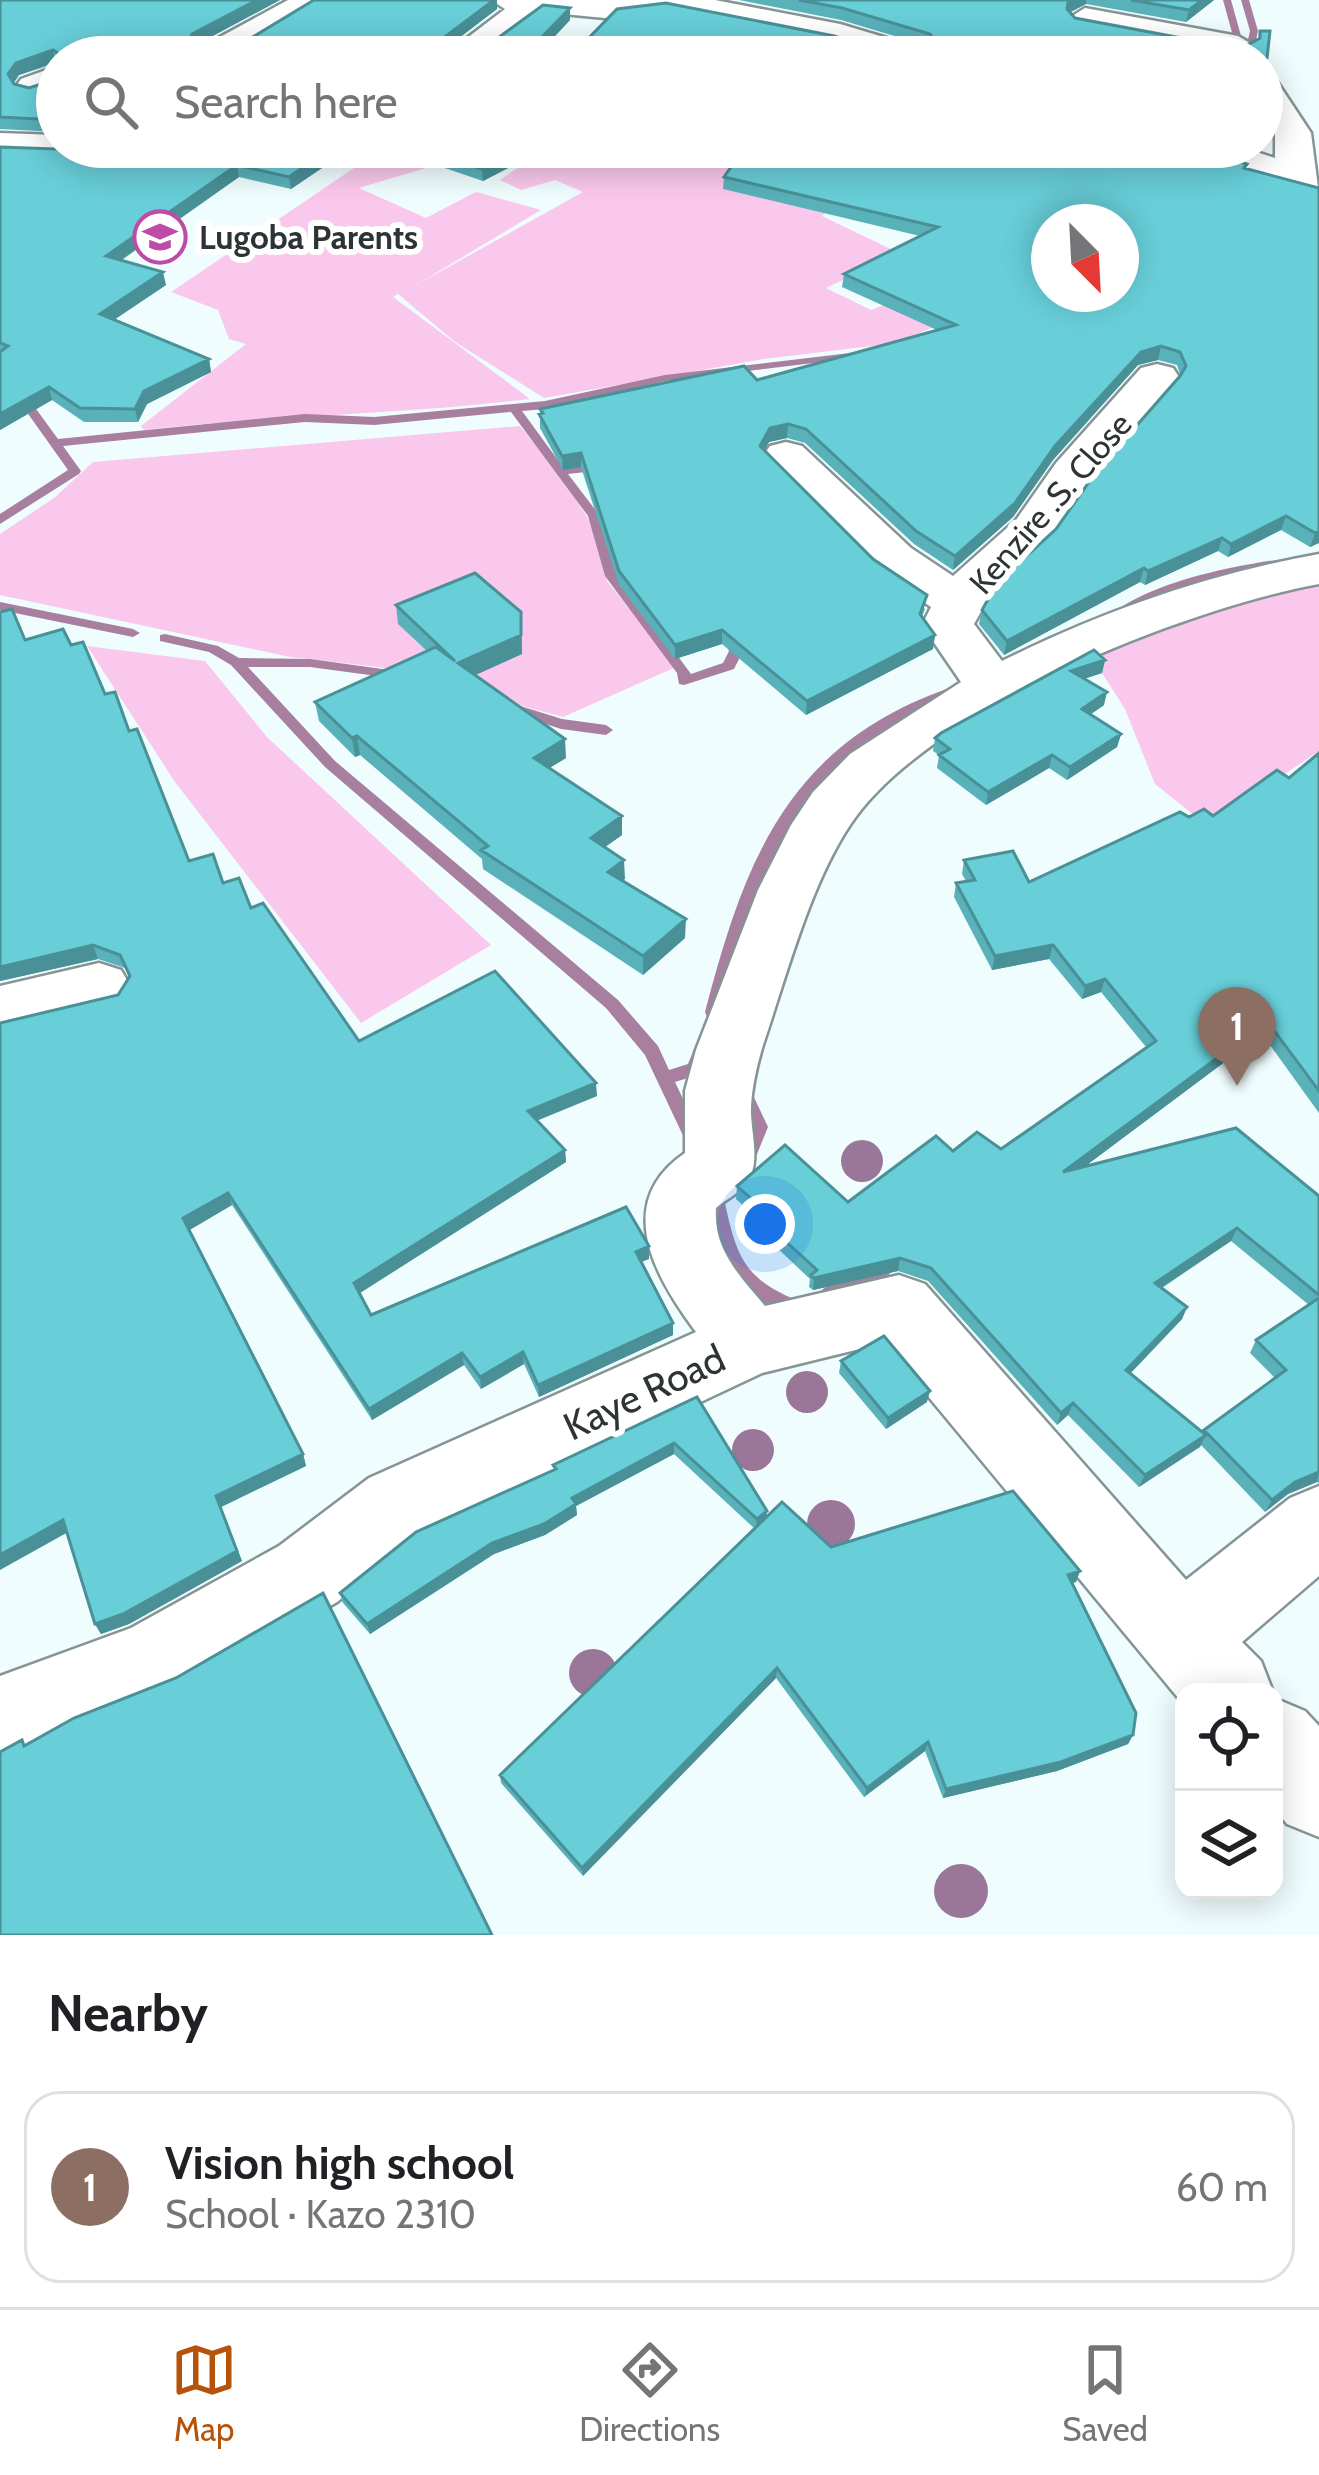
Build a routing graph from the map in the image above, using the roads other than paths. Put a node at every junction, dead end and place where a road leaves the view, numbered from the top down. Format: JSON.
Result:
{"nodes":[{"id":1,"x":312,"y":0,"type":"edge"},
{"id":2,"x":666,"y":0,"type":"edge"},
{"id":3,"x":520,"y":2,"type":"edge"},
{"id":4,"x":605,"y":8,"type":"junction"},
{"id":5,"x":1085,"y":18,"type":"edge"},
{"id":6,"x":246,"y":36,"type":"edge"},
{"id":7,"x":483,"y":36,"type":"edge"},
{"id":8,"x":578,"y":36,"type":"edge"},
{"id":9,"x":847,"y":36,"type":"edge"},
{"id":10,"x":1209,"y":36,"type":"edge"},
{"id":11,"x":1283,"y":118,"type":"edge"},
{"id":12,"x":0,"y":144,"type":"edge"},
{"id":13,"x":36,"y":145,"type":"edge"},
{"id":14,"x":1269,"y":168,"type":"edge"},
{"id":15,"x":1306,"y":180,"type":"edge"},
{"id":16,"x":1157,"y":377,"type":"dead end"},
{"id":17,"x":786,"y":456,"type":"dead end"},
{"id":18,"x":1319,"y":569,"type":"edge"},
{"id":19,"x":962,"y":605,"type":"junction"},
{"id":20,"x":1004,"y":682,"type":"junction"},
{"id":21,"x":99,"y":987,"type":"dead end"},
{"id":22,"x":0,"y":1010,"type":"edge"},
{"id":23,"x":750,"y":1343,"type":"junction"},
{"id":24,"x":1319,"y":1525,"type":"edge"},
{"id":25,"x":1206,"y":1665,"type":"edge"},
{"id":26,"x":0,"y":1720,"type":"edge"},
{"id":27,"x":1283,"y":1752,"type":"edge"},
{"id":28,"x":1319,"y":1792,"type":"edge"}],
"edges":[{"from":1,"to":6,"type":"street"},
{"from":2,"to":4,"type":"street"},
{"from":2,"to":9,"type":"street"},
{"from":3,"to":4,"type":"street"},
{"from":3,"to":7,"type":"street"},
{"from":4,"to":8,"type":"street"},
{"from":5,"to":10,"type":"street"},
{"from":11,"to":15,"type":"street"},
{"from":12,"to":13,"type":"street"},
{"from":14,"to":15,"type":"street"},
{"from":16,"to":19,"type":"street","name":"Kenzire .S. Close"},
{"from":17,"to":19,"type":"street"},
{"from":18,"to":20,"type":"street"},
{"from":19,"to":20,"type":"street","name":"Kenzire .S. Close"},
{"from":20,"to":23,"type":"street","name":"Kaye Road"},
{"from":21,"to":22,"type":"street"},
{"from":23,"to":25,"type":"street"},
{"from":23,"to":26,"type":"street","name":"Kaye Road"},
{"from":24,"to":25,"type":"street"},
{"from":27,"to":28,"type":"street"}]}
